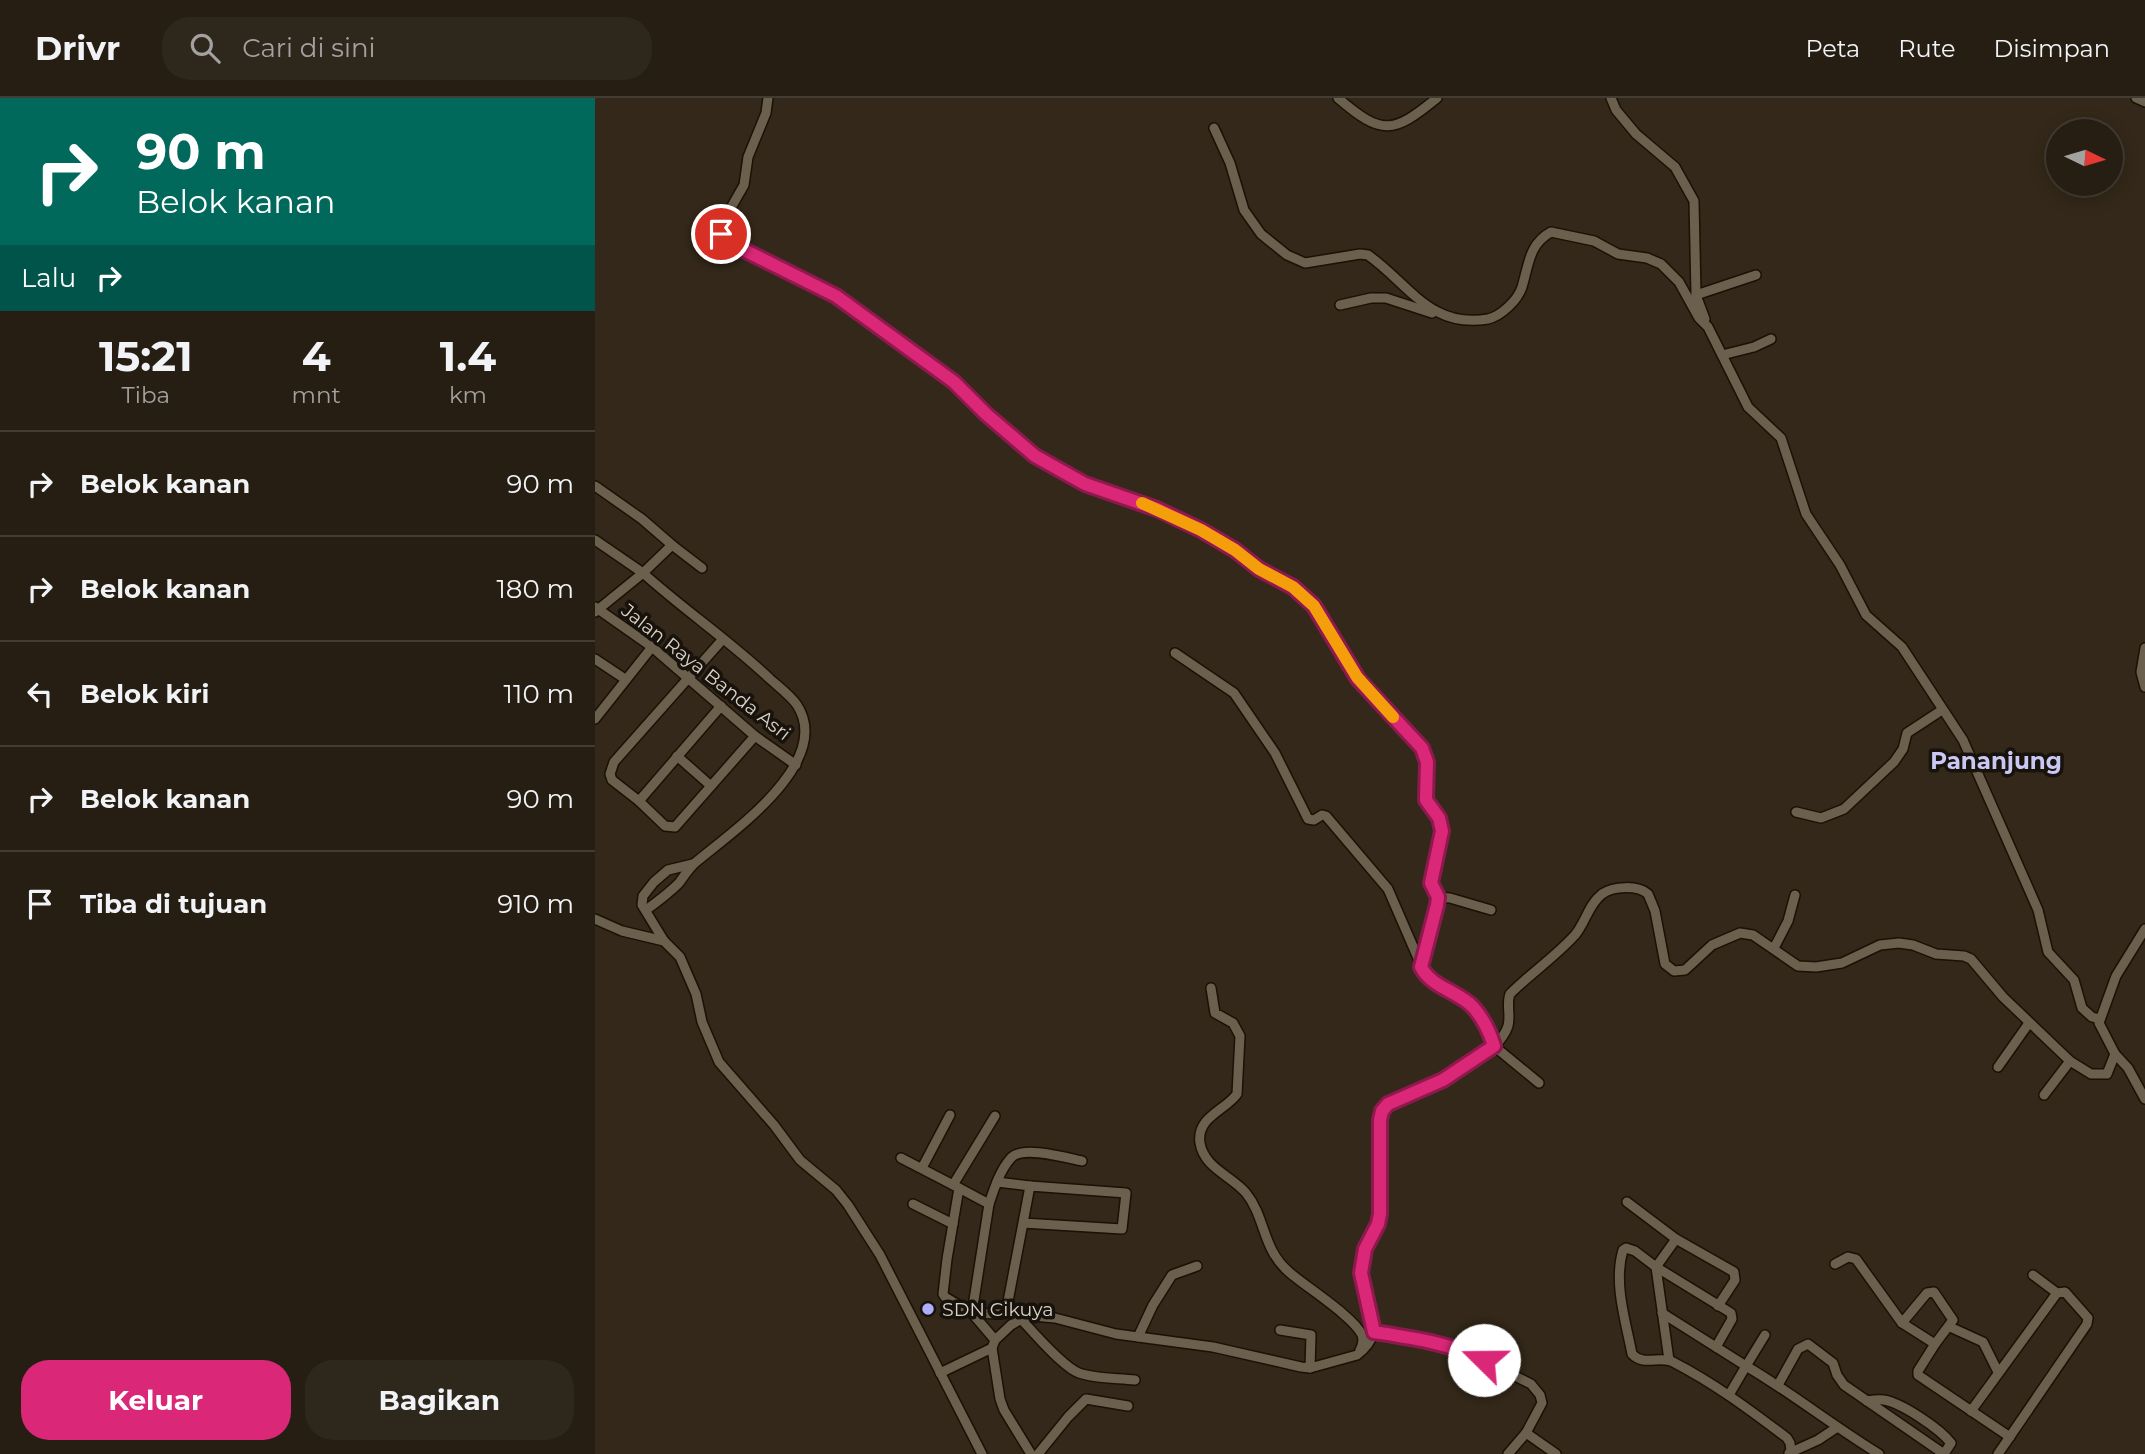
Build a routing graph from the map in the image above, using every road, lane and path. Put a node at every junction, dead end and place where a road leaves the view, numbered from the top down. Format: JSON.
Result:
{"nodes":[{"id":1,"x":768,"y":98,"type":"edge"},
{"id":2,"x":1338,"y":98,"type":"edge"},
{"id":3,"x":1437,"y":98,"type":"edge"},
{"id":4,"x":1611,"y":98,"type":"edge"},
{"id":5,"x":2136,"y":98,"type":"edge"},
{"id":6,"x":2145,"y":103,"type":"edge"},
{"id":7,"x":1214,"y":128,"type":"dead end"},
{"id":8,"x":1756,"y":275,"type":"dead end"},
{"id":9,"x":1696,"y":295,"type":"junction"},
{"id":10,"x":1340,"y":305,"type":"dead end"},
{"id":11,"x":1441,"y":315,"type":"junction"},
{"id":12,"x":1708,"y":327,"type":"junction"},
{"id":13,"x":1771,"y":339,"type":"dead end"},
{"id":14,"x":1722,"y":355,"type":"junction"},
{"id":15,"x":595,"y":486,"type":"edge"},
{"id":16,"x":595,"y":540,"type":"edge"},
{"id":17,"x":672,"y":545,"type":"junction"},
{"id":18,"x":702,"y":568,"type":"dead end"},
{"id":19,"x":643,"y":573,"type":"junction"},
{"id":20,"x":596,"y":610,"type":"edge"},
{"id":21,"x":723,"y":639,"type":"junction"},
{"id":22,"x":652,"y":647,"type":"junction"},
{"id":23,"x":2145,"y":648,"type":"edge"},
{"id":24,"x":1175,"y":653,"type":"dead end"},
{"id":25,"x":595,"y":659,"type":"edge"},
{"id":26,"x":689,"y":677,"type":"junction"},
{"id":27,"x":625,"y":679,"type":"junction"},
{"id":28,"x":2145,"y":687,"type":"edge"},
{"id":29,"x":721,"y":705,"type":"junction"},
{"id":30,"x":1942,"y":710,"type":"junction"},
{"id":31,"x":597,"y":714,"type":"edge"},
{"id":32,"x":755,"y":736,"type":"junction"},
{"id":33,"x":677,"y":756,"type":"junction"},
{"id":34,"x":796,"y":765,"type":"junction"},
{"id":35,"x":711,"y":786,"type":"junction"},
{"id":36,"x":639,"y":801,"type":"junction"},
{"id":37,"x":1796,"y":812,"type":"dead end"},
{"id":38,"x":693,"y":864,"type":"junction"},
{"id":39,"x":1795,"y":895,"type":"dead end"},
{"id":40,"x":1438,"y":897,"type":"junction"},
{"id":41,"x":646,"y":910,"type":"junction"},
{"id":42,"x":1491,"y":910,"type":"dead end"},
{"id":43,"x":595,"y":919,"type":"edge"},
{"id":44,"x":2145,"y":929,"type":"edge"},
{"id":45,"x":664,"y":941,"type":"junction"},
{"id":46,"x":1774,"y":948,"type":"junction"},
{"id":47,"x":1421,"y":967,"type":"junction"},
{"id":48,"x":1211,"y":988,"type":"dead end"},
{"id":49,"x":2100,"y":1019,"type":"junction"},
{"id":50,"x":2029,"y":1023,"type":"junction"},
{"id":51,"x":1494,"y":1046,"type":"junction"},
{"id":52,"x":2115,"y":1054,"type":"junction"},
{"id":53,"x":2070,"y":1061,"type":"junction"},
{"id":54,"x":1997,"y":1067,"type":"dead end"},
{"id":55,"x":1539,"y":1083,"type":"dead end"},
{"id":56,"x":2045,"y":1095,"type":"dead end"},
{"id":57,"x":2145,"y":1099,"type":"edge"},
{"id":58,"x":950,"y":1115,"type":"dead end"},
{"id":59,"x":995,"y":1116,"type":"dead end"},
{"id":60,"x":901,"y":1158,"type":"dead end"},
{"id":61,"x":1082,"y":1161,"type":"dead end"},
{"id":62,"x":922,"y":1168,"type":"junction"},
{"id":63,"x":997,"y":1182,"type":"junction"},
{"id":64,"x":1030,"y":1186,"type":"junction"},
{"id":65,"x":956,"y":1187,"type":"junction"},
{"id":66,"x":1627,"y":1202,"type":"dead end"},
{"id":67,"x":913,"y":1203,"type":"dead end"},
{"id":68,"x":989,"y":1204,"type":"junction"},
{"id":69,"x":1023,"y":1223,"type":"junction"},
{"id":70,"x":953,"y":1224,"type":"junction"},
{"id":71,"x":1676,"y":1239,"type":"junction"},
{"id":72,"x":1835,"y":1264,"type":"dead end"},
{"id":73,"x":1197,"y":1266,"type":"dead end"},
{"id":74,"x":1656,"y":1267,"type":"junction"},
{"id":75,"x":2033,"y":1275,"type":"dead end"},
{"id":76,"x":2057,"y":1293,"type":"junction"},
{"id":77,"x":1718,"y":1306,"type":"junction"},
{"id":78,"x":1662,"y":1313,"type":"junction"},
{"id":79,"x":972,"y":1314,"type":"junction"},
{"id":80,"x":1021,"y":1319,"type":"junction"},
{"id":81,"x":1902,"y":1323,"type":"junction"},
{"id":82,"x":1950,"y":1327,"type":"junction"},
{"id":83,"x":1280,"y":1330,"type":"dead end"},
{"id":84,"x":1374,"y":1332,"type":"junction"},
{"id":85,"x":1765,"y":1335,"type":"dead end"},
{"id":86,"x":1138,"y":1337,"type":"junction"},
{"id":87,"x":993,"y":1344,"type":"junction"},
{"id":88,"x":1935,"y":1344,"type":"junction"},
{"id":89,"x":1716,"y":1348,"type":"junction"},
{"id":90,"x":1357,"y":1355,"type":"junction"},
{"id":91,"x":1669,"y":1360,"type":"junction"},
{"id":92,"x":1746,"y":1366,"type":"junction"},
{"id":93,"x":1310,"y":1368,"type":"junction"},
{"id":94,"x":1998,"y":1372,"type":"junction"},
{"id":95,"x":940,"y":1373,"type":"junction"},
{"id":96,"x":1135,"y":1380,"type":"dead end"},
{"id":97,"x":1778,"y":1385,"type":"junction"},
{"id":98,"x":1729,"y":1395,"type":"junction"},
{"id":99,"x":1867,"y":1401,"type":"junction"},
{"id":100,"x":1128,"y":1406,"type":"dead end"},
{"id":101,"x":1971,"y":1411,"type":"junction"},
{"id":102,"x":1836,"y":1428,"type":"junction"},
{"id":103,"x":1526,"y":1433,"type":"junction"},
{"id":104,"x":2010,"y":1437,"type":"junction"},
{"id":105,"x":1792,"y":1453,"type":"edge"},
{"id":106,"x":982,"y":1454,"type":"edge"},
{"id":107,"x":1031,"y":1454,"type":"edge"},
{"id":108,"x":1038,"y":1454,"type":"edge"},
{"id":109,"x":1509,"y":1454,"type":"edge"},
{"id":110,"x":1554,"y":1454,"type":"edge"},
{"id":111,"x":1879,"y":1454,"type":"edge"},
{"id":112,"x":1944,"y":1454,"type":"edge"},
{"id":113,"x":1998,"y":1454,"type":"edge"}],
"edges":[{"from":1,"to":40,"type":"street"},
{"from":2,"to":3,"type":"street"},
{"from":4,"to":9,"type":"street"},
{"from":5,"to":6,"type":"street"},
{"from":7,"to":11,"type":"street"},
{"from":8,"to":9,"type":"street"},
{"from":9,"to":12,"type":"street"},
{"from":10,"to":11,"type":"street"},
{"from":11,"to":12,"type":"street"},
{"from":12,"to":14,"type":"street"},
{"from":13,"to":14,"type":"street"},
{"from":14,"to":30,"type":"street"},
{"from":15,"to":17,"type":"street"},
{"from":16,"to":19,"type":"street"},
{"from":17,"to":18,"type":"street"},
{"from":17,"to":19,"type":"street"},
{"from":19,"to":20,"type":"street"},
{"from":19,"to":21,"type":"street"},
{"from":20,"to":22,"type":"street","name":"Jalan Raya Banda Asri"},
{"from":21,"to":26,"type":"street"},
{"from":21,"to":34,"type":"street"},
{"from":22,"to":26,"type":"street","name":"Jalan Raya Banda Asri"},
{"from":22,"to":27,"type":"street"},
{"from":23,"to":28,"type":"street"},
{"from":24,"to":47,"type":"street"},
{"from":25,"to":27,"type":"street"},
{"from":26,"to":29,"type":"street","name":"Jalan Raya Banda Asri"},
{"from":26,"to":36,"type":"street"},
{"from":27,"to":31,"type":"street"},
{"from":29,"to":32,"type":"street","name":"Jalan Raya Banda Asri"},
{"from":29,"to":33,"type":"street"},
{"from":30,"to":37,"type":"street"},
{"from":30,"to":49,"type":"street"},
{"from":32,"to":34,"type":"street","name":"Jalan Raya Banda Asri"},
{"from":32,"to":35,"type":"street"},
{"from":33,"to":35,"type":"street"},
{"from":33,"to":36,"type":"street"},
{"from":34,"to":38,"type":"street"},
{"from":35,"to":36,"type":"street"},
{"from":38,"to":41,"type":"street"},
{"from":38,"to":41,"type":"street"},
{"from":39,"to":46,"type":"street"},
{"from":40,"to":42,"type":"street"},
{"from":40,"to":47,"type":"street"},
{"from":41,"to":45,"type":"street"},
{"from":43,"to":45,"type":"street"},
{"from":44,"to":49,"type":"street"},
{"from":45,"to":95,"type":"street"},
{"from":46,"to":50,"type":"street"},
{"from":46,"to":51,"type":"street"},
{"from":47,"to":51,"type":"street"},
{"from":48,"to":90,"type":"street"},
{"from":49,"to":52,"type":"street"},
{"from":50,"to":53,"type":"street"},
{"from":50,"to":54,"type":"street"},
{"from":51,"to":55,"type":"street"},
{"from":51,"to":84,"type":"street"},
{"from":52,"to":53,"type":"street"},
{"from":52,"to":57,"type":"street"},
{"from":53,"to":56,"type":"street"},
{"from":58,"to":62,"type":"street"},
{"from":59,"to":65,"type":"street"},
{"from":60,"to":62,"type":"street"},
{"from":61,"to":63,"type":"street"},
{"from":62,"to":65,"type":"street"},
{"from":63,"to":64,"type":"street"},
{"from":63,"to":68,"type":"street"},
{"from":64,"to":69,"type":"street"},
{"from":64,"to":69,"type":"street"},
{"from":65,"to":68,"type":"street"},
{"from":65,"to":70,"type":"street"},
{"from":66,"to":71,"type":"street"},
{"from":67,"to":70,"type":"street"},
{"from":68,"to":79,"type":"street"},
{"from":69,"to":79,"type":"street"},
{"from":70,"to":79,"type":"street"},
{"from":71,"to":74,"type":"street"},
{"from":71,"to":77,"type":"street"},
{"from":72,"to":81,"type":"street"},
{"from":73,"to":86,"type":"street"},
{"from":74,"to":77,"type":"street"},
{"from":74,"to":78,"type":"street"},
{"from":74,"to":91,"type":"street"},
{"from":75,"to":76,"type":"street"},
{"from":76,"to":94,"type":"street"},
{"from":76,"to":104,"type":"street"},
{"from":77,"to":89,"type":"street"},
{"from":78,"to":89,"type":"street"},
{"from":78,"to":91,"type":"street"},
{"from":79,"to":87,"type":"street"},
{"from":80,"to":86,"type":"street"},
{"from":80,"to":87,"type":"street"},
{"from":80,"to":96,"type":"street"},
{"from":81,"to":82,"type":"street"},
{"from":81,"to":88,"type":"street"},
{"from":82,"to":88,"type":"street"},
{"from":82,"to":94,"type":"street"},
{"from":83,"to":93,"type":"street"},
{"from":84,"to":90,"type":"street"},
{"from":84,"to":103,"type":"street"},
{"from":85,"to":92,"type":"street"},
{"from":86,"to":93,"type":"street"},
{"from":87,"to":95,"type":"street"},
{"from":87,"to":107,"type":"street"},
{"from":88,"to":101,"type":"street"},
{"from":89,"to":92,"type":"street"},
{"from":90,"to":93,"type":"street"},
{"from":91,"to":98,"type":"street"},
{"from":92,"to":97,"type":"street"},
{"from":92,"to":98,"type":"street"},
{"from":94,"to":101,"type":"street"},
{"from":95,"to":106,"type":"street"},
{"from":97,"to":99,"type":"street"},
{"from":97,"to":102,"type":"street"},
{"from":98,"to":105,"type":"street"},
{"from":99,"to":112,"type":"street"},
{"from":99,"to":112,"type":"street"},
{"from":100,"to":108,"type":"street"},
{"from":101,"to":104,"type":"street"},
{"from":102,"to":105,"type":"street"},
{"from":102,"to":111,"type":"street"},
{"from":103,"to":109,"type":"street"},
{"from":103,"to":110,"type":"street"},
{"from":104,"to":113,"type":"street"}]}
